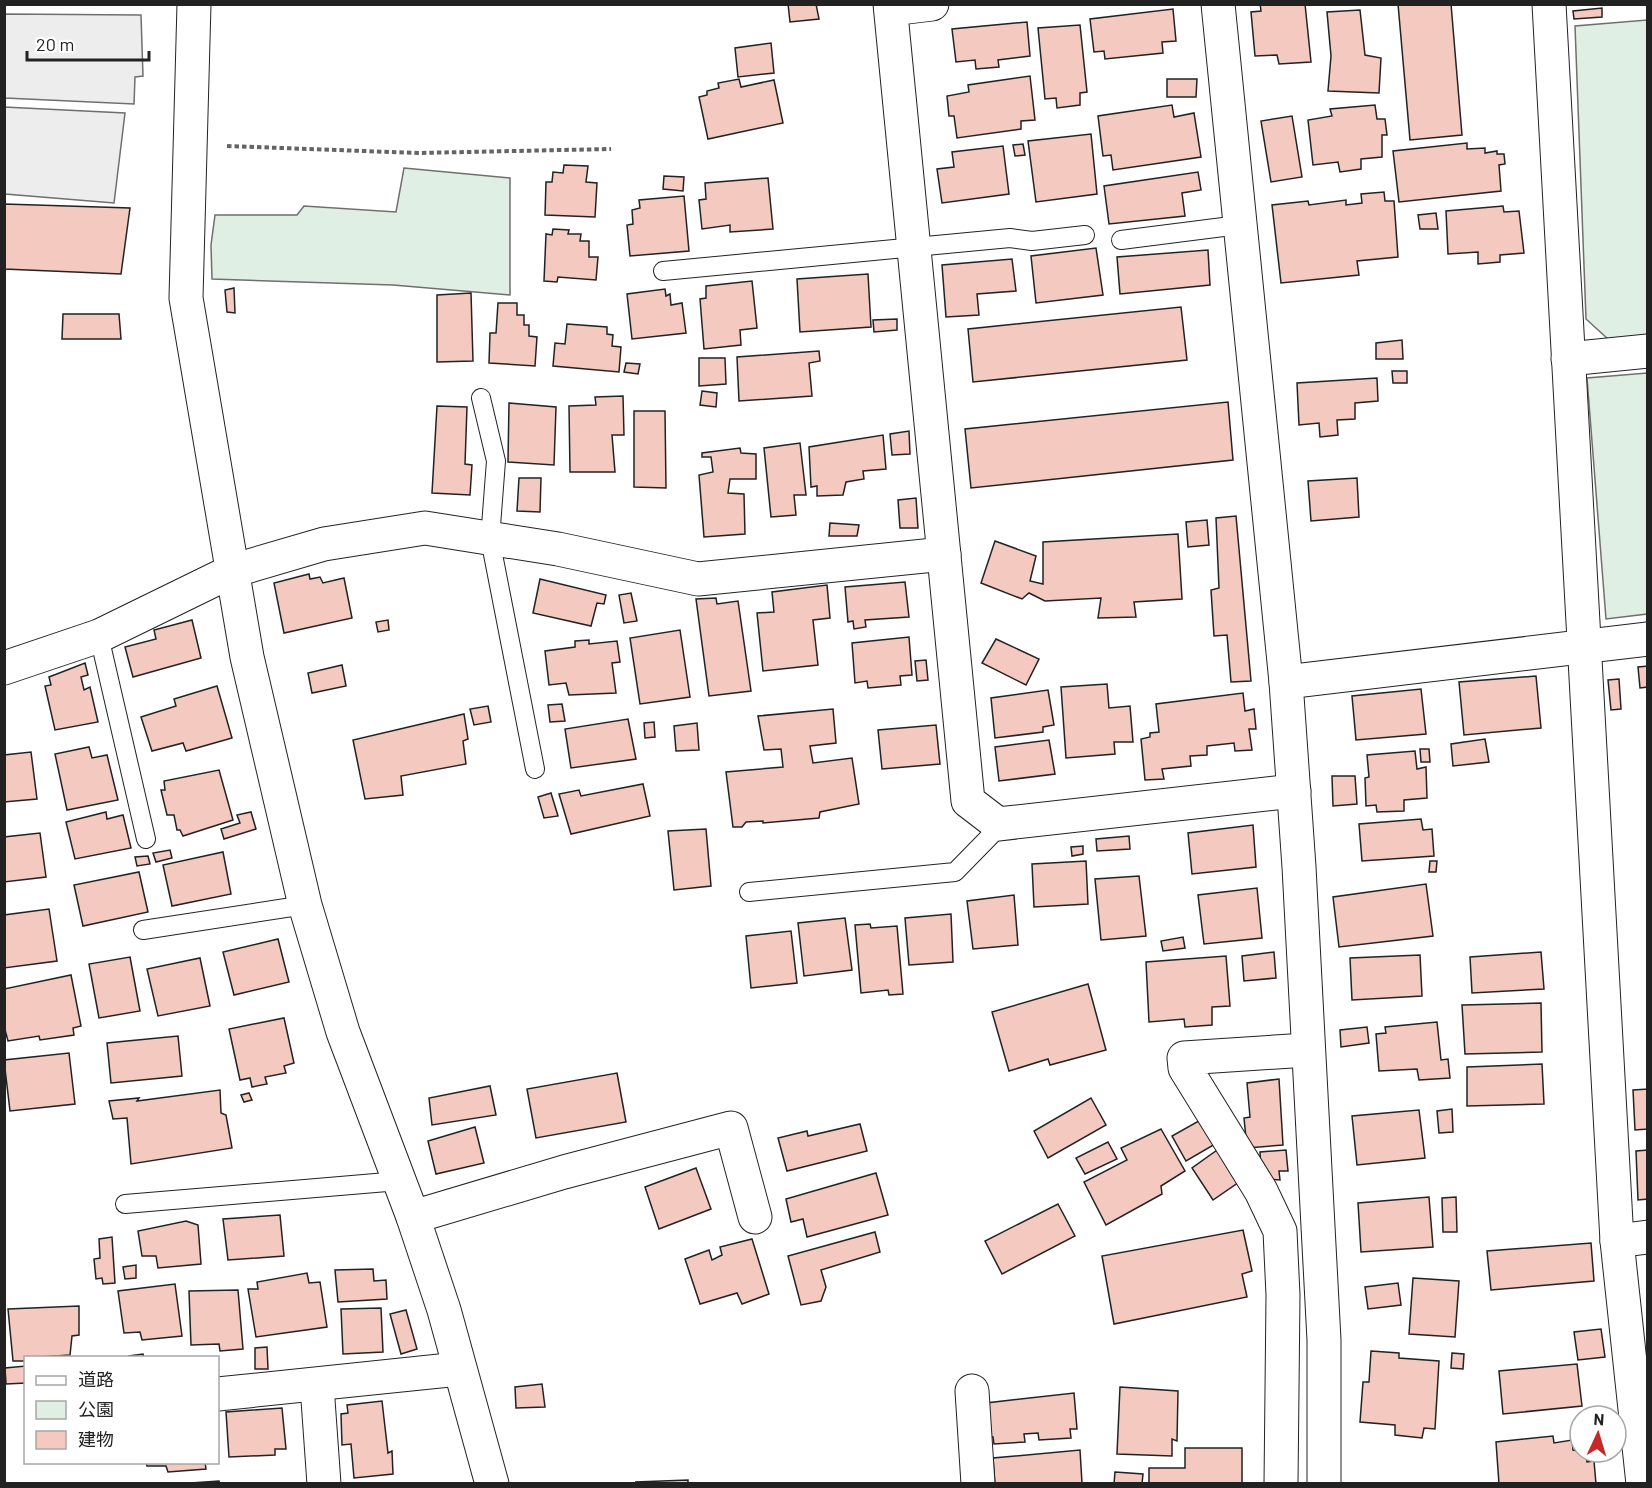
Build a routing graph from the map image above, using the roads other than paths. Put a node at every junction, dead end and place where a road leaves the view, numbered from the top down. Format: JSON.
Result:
{"nodes":[{"id":1,"x":194,"y":4,"type":"edge"},
{"id":2,"x":932,"y":4,"type":"edge"},
{"id":3,"x":1218,"y":4,"type":"edge"},
{"id":4,"x":1549,"y":4,"type":"edge"},
{"id":5,"x":890,"y":7,"type":"edge"},
{"id":6,"x":1239,"y":225,"type":"junction"},
{"id":7,"x":1085,"y":235,"type":"dead end"},
{"id":8,"x":1121,"y":240,"type":"dead end"},
{"id":9,"x":914,"y":248,"type":"junction"},
{"id":10,"x":663,"y":270,"type":"dead end"},
{"id":11,"x":1647,"y":351,"type":"edge"},
{"id":12,"x":1568,"y":359,"type":"junction"},
{"id":13,"x":481,"y":398,"type":"dead end"},
{"id":14,"x":490,"y":539,"type":"junction"},
{"id":15,"x":944,"y":554,"type":"junction"},
{"id":16,"x":232,"y":571,"type":"junction"},
{"id":17,"x":99,"y":636,"type":"junction"},
{"id":18,"x":1647,"y":639,"type":"edge"},
{"id":19,"x":1586,"y":646,"type":"junction"},
{"id":20,"x":4,"y":668,"type":"edge"},
{"id":21,"x":1286,"y":682,"type":"junction"},
{"id":22,"x":536,"y":769,"type":"dead end"},
{"id":23,"x":1294,"y":791,"type":"junction"},
{"id":24,"x":1003,"y":823,"type":"junction"},
{"id":25,"x":146,"y":839,"type":"dead end"},
{"id":26,"x":749,"y":892,"type":"dead end"},
{"id":27,"x":304,"y":905,"type":"junction"},
{"id":28,"x":142,"y":930,"type":"dead end"},
{"id":29,"x":1307,"y":1050,"type":"junction"},
{"id":30,"x":399,"y":1181,"type":"junction"},
{"id":31,"x":124,"y":1204,"type":"dead end"},
{"id":32,"x":413,"y":1217,"type":"junction"},
{"id":33,"x":755,"y":1217,"type":"dead end"},
{"id":34,"x":1632,"y":1239,"type":"edge"},
{"id":35,"x":459,"y":1369,"type":"junction"},
{"id":36,"x":317,"y":1386,"type":"junction"},
{"id":37,"x":972,"y":1391,"type":"dead end"},
{"id":38,"x":219,"y":1394,"type":"edge"},
{"id":39,"x":324,"y":1484,"type":"edge"},
{"id":40,"x":492,"y":1484,"type":"edge"},
{"id":41,"x":978,"y":1484,"type":"edge"},
{"id":42,"x":1281,"y":1484,"type":"edge"},
{"id":43,"x":1324,"y":1484,"type":"edge"},
{"id":44,"x":1643,"y":1484,"type":"edge"}],
"edges":[{"from":1,"to":16,"type":"street"},
{"from":2,"to":5,"type":"street"},
{"from":3,"to":6,"type":"street"},
{"from":4,"to":12,"type":"street"},
{"from":5,"to":9,"type":"street"},
{"from":6,"to":8,"type":"lane"},
{"from":6,"to":21,"type":"street"},
{"from":7,"to":9,"type":"lane"},
{"from":9,"to":10,"type":"lane"},
{"from":9,"to":15,"type":"street"},
{"from":11,"to":12,"type":"street"},
{"from":12,"to":19,"type":"street"},
{"from":13,"to":14,"type":"lane"},
{"from":14,"to":15,"type":"street"},
{"from":14,"to":16,"type":"street"},
{"from":14,"to":22,"type":"lane"},
{"from":15,"to":24,"type":"street"},
{"from":16,"to":17,"type":"street"},
{"from":16,"to":27,"type":"street"},
{"from":17,"to":20,"type":"street"},
{"from":17,"to":25,"type":"lane"},
{"from":18,"to":19,"type":"street"},
{"from":19,"to":21,"type":"street"},
{"from":19,"to":34,"type":"street"},
{"from":21,"to":23,"type":"street"},
{"from":23,"to":24,"type":"street"},
{"from":23,"to":29,"type":"street"},
{"from":24,"to":26,"type":"lane"},
{"from":27,"to":28,"type":"lane"},
{"from":27,"to":30,"type":"street"},
{"from":29,"to":42,"type":"street"},
{"from":29,"to":43,"type":"street"},
{"from":30,"to":31,"type":"lane"},
{"from":30,"to":32,"type":"street"},
{"from":32,"to":33,"type":"street"},
{"from":32,"to":35,"type":"street"},
{"from":34,"to":44,"type":"street"},
{"from":35,"to":36,"type":"street"},
{"from":35,"to":40,"type":"street"},
{"from":36,"to":38,"type":"street"},
{"from":36,"to":39,"type":"street"},
{"from":37,"to":41,"type":"street"}]}
